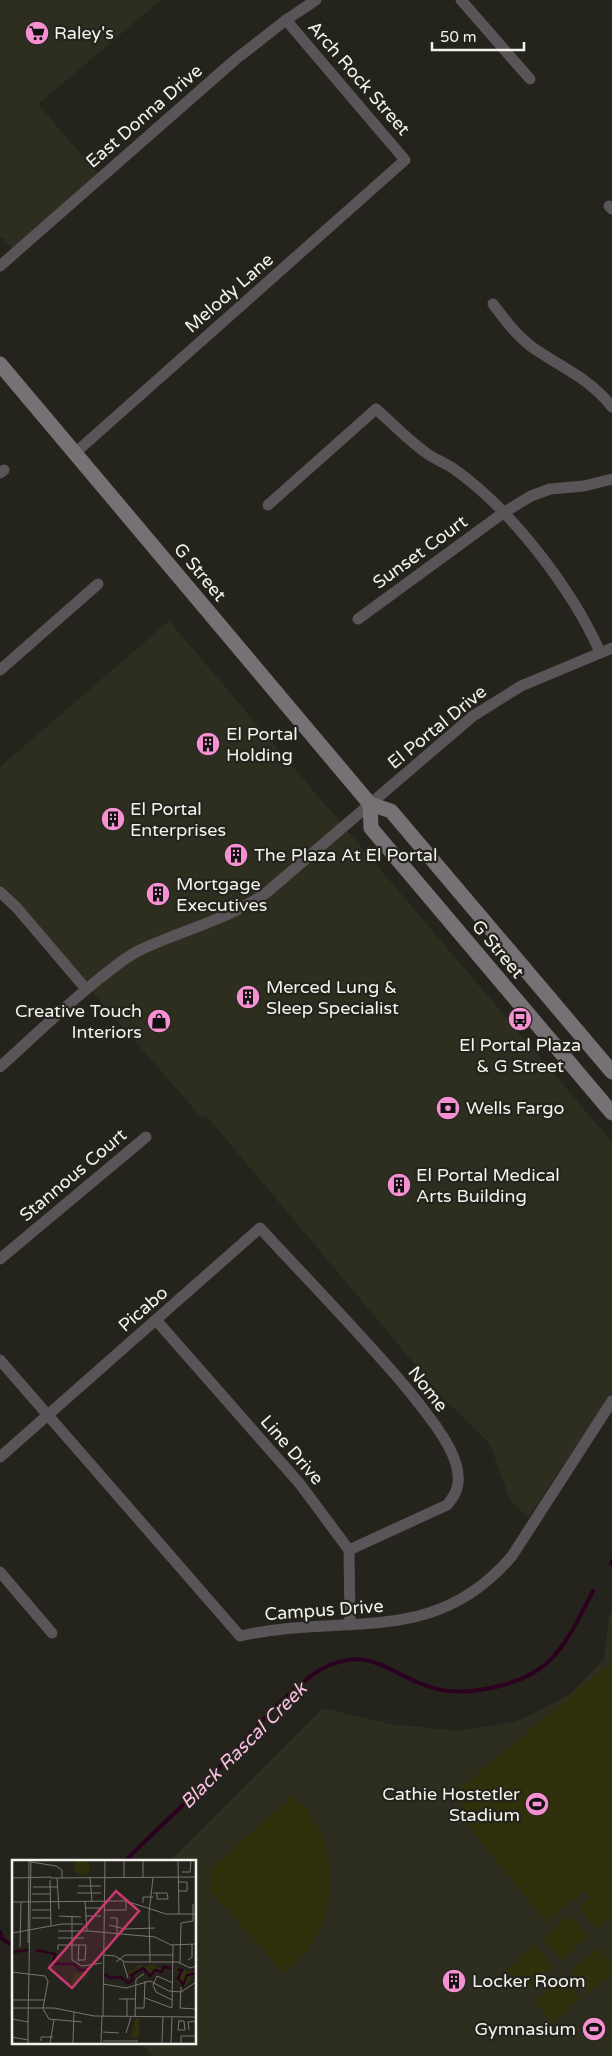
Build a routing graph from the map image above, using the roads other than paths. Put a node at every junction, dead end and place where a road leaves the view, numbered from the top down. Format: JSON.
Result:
{"nodes":[{"id":1,"x":316,"y":0,"type":"edge"},
{"id":2,"x":461,"y":0,"type":"edge"},
{"id":3,"x":286,"y":20,"type":"junction"},
{"id":4,"x":530,"y":78,"type":"dead end"},
{"id":5,"x":406,"y":160,"type":"joint"},
{"id":6,"x":0,"y":266,"type":"edge"},
{"id":7,"x":493,"y":304,"type":"dead end"},
{"id":8,"x":0,"y":364,"type":"edge"},
{"id":9,"x":612,"y":407,"type":"edge"},
{"id":10,"x":75,"y":452,"type":"junction"},
{"id":11,"x":612,"y":479,"type":"edge"},
{"id":12,"x":268,"y":505,"type":"dead end"},
{"id":13,"x":503,"y":513,"type":"junction"},
{"id":14,"x":98,"y":584,"type":"dead end"},
{"id":15,"x":358,"y":619,"type":"dead end"},
{"id":16,"x":612,"y":648,"type":"edge"},
{"id":17,"x":600,"y":652,"type":"junction"},
{"id":18,"x":0,"y":670,"type":"edge"},
{"id":19,"x":370,"y":804,"type":"junction"},
{"id":20,"x":0,"y":892,"type":"edge"},
{"id":21,"x":86,"y":989,"type":"junction"},
{"id":22,"x":0,"y":1067,"type":"edge"},
{"id":23,"x":612,"y":1072,"type":"edge"},
{"id":24,"x":612,"y":1113,"type":"edge"},
{"id":25,"x":146,"y":1137,"type":"dead end"},
{"id":26,"x":260,"y":1228,"type":"joint"},
{"id":27,"x":0,"y":1259,"type":"edge"},
{"id":28,"x":156,"y":1320,"type":"junction"},
{"id":29,"x":0,"y":1360,"type":"edge"},
{"id":30,"x":612,"y":1401,"type":"edge"},
{"id":31,"x":48,"y":1415,"type":"junction"},
{"id":32,"x":0,"y":1457,"type":"edge"},
{"id":33,"x":349,"y":1550,"type":"junction"},
{"id":34,"x":0,"y":1572,"type":"edge"},
{"id":35,"x":350,"y":1624,"type":"junction"},
{"id":36,"x":52,"y":1633,"type":"dead end"}],
"edges":[{"from":1,"to":3,"type":"street","name":"East Donna Drive"},
{"from":2,"to":4,"type":"street"},
{"from":3,"to":5,"type":"street","name":"Arch Rock Street"},
{"from":3,"to":6,"type":"street","name":"East Donna Drive"},
{"from":5,"to":10,"type":"street","name":"Melody Lane"},
{"from":7,"to":9,"type":"street"},
{"from":8,"to":10,"type":"street","name":"G Street"},
{"from":10,"to":19,"type":"street","name":"G Street"},
{"from":11,"to":13,"type":"street","name":"Sunset Court"},
{"from":12,"to":13,"type":"street"},
{"from":13,"to":15,"type":"street","name":"Sunset Court"},
{"from":13,"to":17,"type":"street"},
{"from":14,"to":18,"type":"street"},
{"from":16,"to":17,"type":"street","name":"El Portal Drive"},
{"from":17,"to":19,"type":"street","name":"El Portal Drive"},
{"from":19,"to":21,"type":"street","name":"El Portal Drive"},
{"from":19,"to":23,"type":"street","name":"G Street"},
{"from":19,"to":24,"type":"street","name":"G Street"},
{"from":20,"to":21,"type":"street"},
{"from":21,"to":22,"type":"street","name":"El Portal Drive"},
{"from":25,"to":27,"type":"street","name":"Stannous Court"},
{"from":26,"to":28,"type":"street","name":"Picabo"},
{"from":26,"to":33,"type":"street","name":"Nome"},
{"from":28,"to":31,"type":"street","name":"Picabo"},
{"from":28,"to":33,"type":"street","name":"Line Drive"},
{"from":29,"to":31,"type":"street","name":"Campus Drive"},
{"from":30,"to":35,"type":"street","name":"Campus Drive"},
{"from":31,"to":32,"type":"street","name":"Picabo"},
{"from":31,"to":35,"type":"street","name":"Campus Drive"},
{"from":33,"to":35,"type":"street"},
{"from":34,"to":36,"type":"street"}]}
